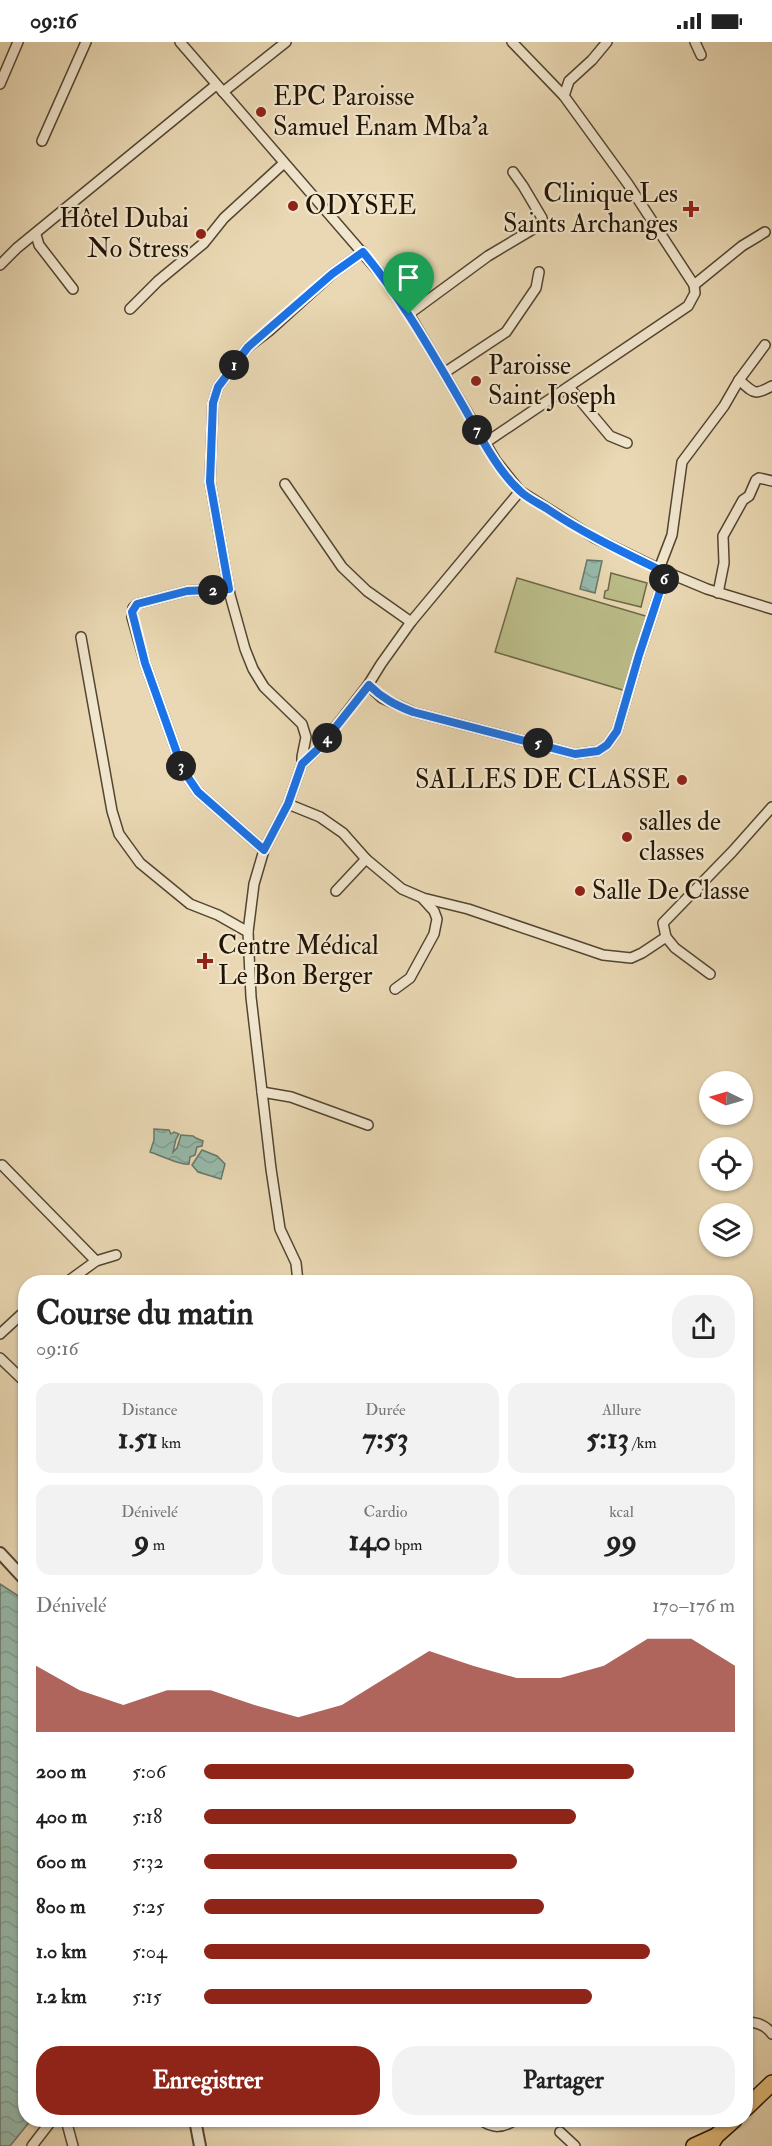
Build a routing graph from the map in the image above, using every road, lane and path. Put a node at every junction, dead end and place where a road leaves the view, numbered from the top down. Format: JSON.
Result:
{"nodes":[{"id":1,"x":18,"y":42,"type":"edge"},
{"id":2,"x":86,"y":42,"type":"edge"},
{"id":3,"x":286,"y":42,"type":"edge"},
{"id":4,"x":512,"y":42,"type":"edge"},
{"id":5,"x":608,"y":42,"type":"edge"},
{"id":6,"x":694,"y":42,"type":"edge"},
{"id":7,"x":187,"y":44,"type":"edge"},
{"id":8,"x":701,"y":55,"type":"dead end"},
{"id":9,"x":0,"y":84,"type":"edge"},
{"id":10,"x":220,"y":88,"type":"junction"},
{"id":11,"x":564,"y":96,"type":"junction"},
{"id":12,"x":42,"y":141,"type":"dead end"},
{"id":13,"x":284,"y":163,"type":"junction"},
{"id":14,"x":513,"y":172,"type":"dead end"},
{"id":15,"x":765,"y":232,"type":"dead end"},
{"id":16,"x":36,"y":235,"type":"junction"},
{"id":17,"x":363,"y":252,"type":"junction"},
{"id":18,"x":0,"y":265,"type":"edge"},
{"id":19,"x":540,"y":272,"type":"dead end"},
{"id":20,"x":694,"y":285,"type":"junction"},
{"id":21,"x":73,"y":289,"type":"dead end"},
{"id":22,"x":130,"y":309,"type":"dead end"},
{"id":23,"x":409,"y":314,"type":"junction"},
{"id":24,"x":765,"y":345,"type":"dead end"},
{"id":25,"x":444,"y":373,"type":"junction"},
{"id":26,"x":739,"y":380,"type":"junction"},
{"id":27,"x":772,"y":386,"type":"edge"},
{"id":28,"x":569,"y":387,"type":"junction"},
{"id":29,"x":485,"y":443,"type":"junction"},
{"id":30,"x":627,"y":443,"type":"dead end"},
{"id":31,"x":772,"y":481,"type":"edge"},
{"id":32,"x":285,"y":484,"type":"dead end"},
{"id":33,"x":520,"y":491,"type":"junction"},
{"id":34,"x":663,"y":571,"type":"junction"},
{"id":35,"x":229,"y":589,"type":"junction"},
{"id":36,"x":718,"y":593,"type":"junction"},
{"id":37,"x":772,"y":609,"type":"edge"},
{"id":38,"x":411,"y":621,"type":"junction"},
{"id":39,"x":81,"y":637,"type":"dead end"},
{"id":40,"x":369,"y":685,"type":"junction"},
{"id":41,"x":302,"y":764,"type":"junction"},
{"id":42,"x":288,"y":804,"type":"junction"},
{"id":43,"x":772,"y":807,"type":"edge"},
{"id":44,"x":264,"y":850,"type":"junction"},
{"id":45,"x":366,"y":859,"type":"junction"},
{"id":46,"x":336,"y":891,"type":"dead end"},
{"id":47,"x":423,"y":898,"type":"junction"},
{"id":48,"x":248,"y":932,"type":"junction"},
{"id":49,"x":666,"y":937,"type":"junction"},
{"id":50,"x":710,"y":974,"type":"dead end"},
{"id":51,"x":395,"y":989,"type":"dead end"},
{"id":52,"x":262,"y":1092,"type":"junction"},
{"id":53,"x":368,"y":1125,"type":"dead end"},
{"id":54,"x":2,"y":1165,"type":"dead end"},
{"id":55,"x":116,"y":1255,"type":"dead end"},
{"id":56,"x":96,"y":1262,"type":"junction"},
{"id":57,"x":77,"y":1275,"type":"edge"},
{"id":58,"x":297,"y":1275,"type":"edge"},
{"id":59,"x":18,"y":1317,"type":"edge"},
{"id":60,"x":0,"y":1334,"type":"edge"},
{"id":61,"x":0,"y":1358,"type":"edge"},
{"id":62,"x":18,"y":1375,"type":"edge"},
{"id":63,"x":3,"y":1559,"type":"edge"},
{"id":64,"x":18,"y":1573,"type":"edge"},
{"id":65,"x":753,"y":2022,"type":"edge"},
{"id":66,"x":772,"y":2034,"type":"edge"},
{"id":67,"x":772,"y":2083,"type":"edge"},
{"id":68,"x":753,"y":2101,"type":"edge"},
{"id":69,"x":47,"y":2127,"type":"edge"},
{"id":70,"x":68,"y":2127,"type":"edge"},
{"id":71,"x":196,"y":2127,"type":"edge"},
{"id":72,"x":727,"y":2127,"type":"edge"},
{"id":73,"x":560,"y":2132,"type":"dead end"},
{"id":74,"x":713,"y":2141,"type":"edge"},
{"id":75,"x":32,"y":2146,"type":"edge"},
{"id":76,"x":73,"y":2146,"type":"edge"},
{"id":77,"x":200,"y":2146,"type":"edge"},
{"id":78,"x":575,"y":2146,"type":"edge"},
{"id":79,"x":694,"y":2146,"type":"edge"}],
"edges":[{"from":1,"to":9,"type":"street"},
{"from":2,"to":12,"type":"street"},
{"from":3,"to":10,"type":"street"},
{"from":4,"to":11,"type":"street"},
{"from":5,"to":11,"type":"street"},
{"from":6,"to":8,"type":"street"},
{"from":7,"to":10,"type":"street"},
{"from":10,"to":13,"type":"street"},
{"from":10,"to":16,"type":"street"},
{"from":11,"to":20,"type":"street"},
{"from":13,"to":17,"type":"street"},
{"from":13,"to":22,"type":"street"},
{"from":14,"to":23,"type":"street"},
{"from":15,"to":20,"type":"street"},
{"from":16,"to":18,"type":"street"},
{"from":16,"to":21,"type":"street"},
{"from":17,"to":23,"type":"street"},
{"from":17,"to":35,"type":"street"},
{"from":19,"to":25,"type":"street"},
{"from":20,"to":28,"type":"street"},
{"from":23,"to":25,"type":"street"},
{"from":24,"to":26,"type":"street"},
{"from":25,"to":29,"type":"street"},
{"from":26,"to":27,"type":"street"},
{"from":26,"to":34,"type":"street"},
{"from":28,"to":29,"type":"street"},
{"from":28,"to":30,"type":"street"},
{"from":29,"to":33,"type":"street"},
{"from":31,"to":36,"type":"street"},
{"from":32,"to":38,"type":"street"},
{"from":33,"to":34,"type":"street"},
{"from":33,"to":38,"type":"street"},
{"from":34,"to":36,"type":"street"},
{"from":34,"to":40,"type":"street"},
{"from":35,"to":41,"type":"street"},
{"from":35,"to":44,"type":"street"},
{"from":36,"to":37,"type":"street"},
{"from":38,"to":40,"type":"street"},
{"from":39,"to":48,"type":"street"},
{"from":40,"to":41,"type":"street"},
{"from":41,"to":42,"type":"street"},
{"from":42,"to":44,"type":"street"},
{"from":42,"to":45,"type":"street"},
{"from":43,"to":49,"type":"street"},
{"from":44,"to":48,"type":"street"},
{"from":45,"to":46,"type":"street"},
{"from":45,"to":47,"type":"street"},
{"from":47,"to":49,"type":"street"},
{"from":47,"to":51,"type":"street"},
{"from":48,"to":52,"type":"street"},
{"from":49,"to":50,"type":"street"},
{"from":52,"to":53,"type":"street"},
{"from":52,"to":58,"type":"street"},
{"from":54,"to":56,"type":"street"},
{"from":55,"to":56,"type":"street"},
{"from":56,"to":57,"type":"street"},
{"from":59,"to":60,"type":"street"},
{"from":61,"to":62,"type":"street"},
{"from":63,"to":64,"type":"street"},
{"from":65,"to":66,"type":"street"},
{"from":67,"to":68,"type":"highway"},
{"from":69,"to":75,"type":"street"},
{"from":70,"to":76,"type":"street"},
{"from":71,"to":77,"type":"street"},
{"from":72,"to":74,"type":"highway"},
{"from":73,"to":78,"type":"street"},
{"from":74,"to":79,"type":"highway"}]}
